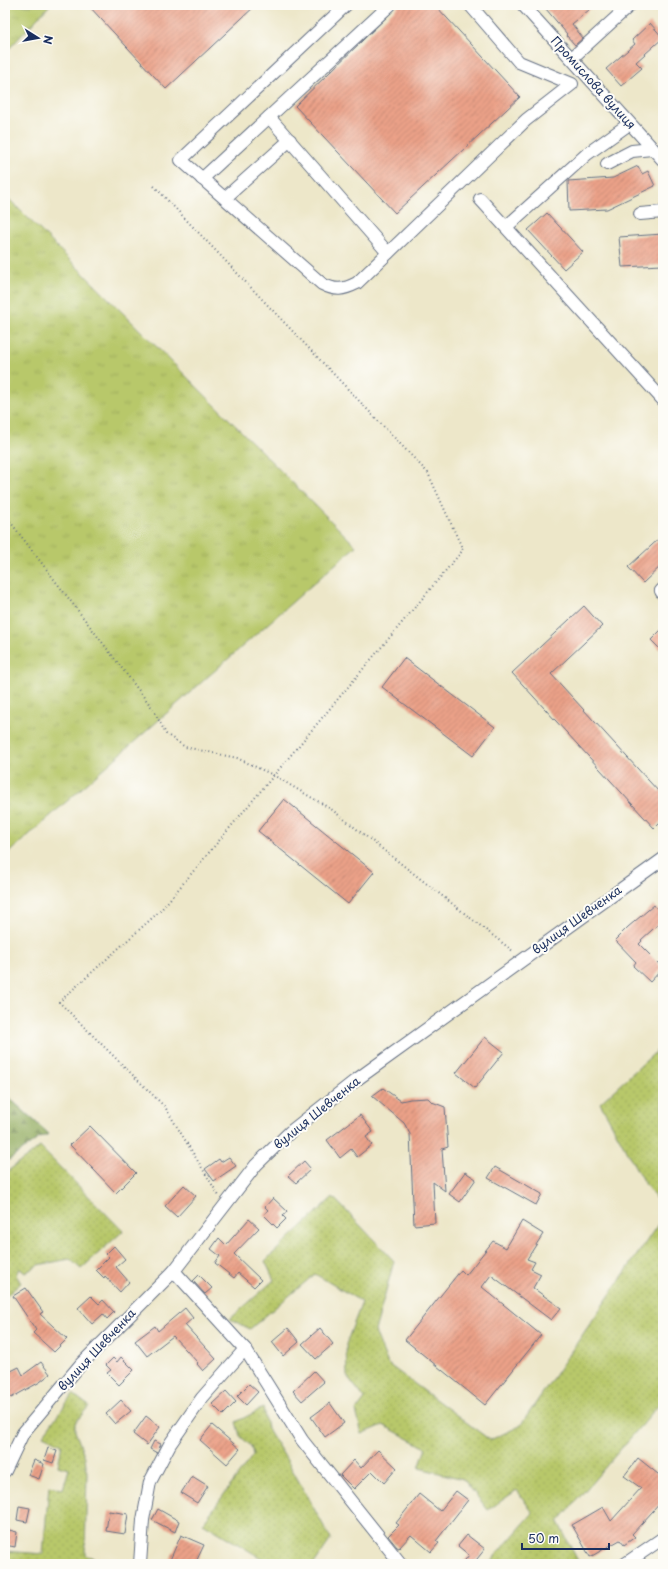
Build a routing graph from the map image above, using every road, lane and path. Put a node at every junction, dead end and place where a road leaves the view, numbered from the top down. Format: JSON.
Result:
{"nodes":[{"id":1,"x":346,"y":5,"type":"edge"},
{"id":2,"x":390,"y":5,"type":"edge"},
{"id":3,"x":470,"y":5,"type":"edge"},
{"id":4,"x":523,"y":5,"type":"edge"},
{"id":5,"x":630,"y":5,"type":"edge"},
{"id":6,"x":572,"y":58,"type":"junction"},
{"id":7,"x":269,"y":117,"type":"junction"},
{"id":8,"x":629,"y":124,"type":"junction"},
{"id":9,"x":290,"y":140,"type":"junction"},
{"id":10,"x":652,"y":149,"type":"junction"},
{"id":11,"x":663,"y":160,"type":"edge"},
{"id":12,"x":607,"y":164,"type":"dead end"},
{"id":13,"x":202,"y":179,"type":"junction"},
{"id":14,"x":154,"y":186,"type":"dead end"},
{"id":15,"x":225,"y":198,"type":"junction"},
{"id":16,"x":480,"y":199,"type":"dead end"},
{"id":17,"x":663,"y":212,"type":"edge"},
{"id":18,"x":640,"y":214,"type":"dead end"},
{"id":19,"x":506,"y":227,"type":"junction"},
{"id":20,"x":388,"y":253,"type":"junction"},
{"id":21,"x":663,"y":400,"type":"edge"},
{"id":22,"x":5,"y":515,"type":"edge"},
{"id":23,"x":663,"y":589,"type":"edge"},
{"id":24,"x":663,"y":594,"type":"edge"},
{"id":25,"x":273,"y":775,"type":"junction"},
{"id":26,"x":663,"y":859,"type":"edge"},
{"id":27,"x":523,"y":959,"type":"junction"},
{"id":28,"x":224,"y":1206,"type":"junction"},
{"id":29,"x":174,"y":1271,"type":"junction"},
{"id":30,"x":244,"y":1349,"type":"junction"},
{"id":31,"x":5,"y":1471,"type":"edge"},
{"id":32,"x":663,"y":1538,"type":"edge"},
{"id":33,"x":140,"y":1564,"type":"edge"},
{"id":34,"x":401,"y":1564,"type":"edge"},
{"id":35,"x":625,"y":1564,"type":"edge"}],
"edges":[{"from":1,"to":13,"type":"street"},
{"from":2,"to":7,"type":"street"},
{"from":3,"to":20,"type":"street"},
{"from":4,"to":6,"type":"street","name":"Промислова вулиця"},
{"from":5,"to":6,"type":"street"},
{"from":6,"to":8,"type":"street","name":"Промислова вулиця"},
{"from":7,"to":9,"type":"street"},
{"from":7,"to":13,"type":"street"},
{"from":8,"to":10,"type":"street","name":"Промислова вулиця"},
{"from":8,"to":19,"type":"street"},
{"from":9,"to":15,"type":"street"},
{"from":9,"to":20,"type":"street"},
{"from":10,"to":11,"type":"street","name":"Промислова вулиця"},
{"from":10,"to":12,"type":"street"},
{"from":13,"to":15,"type":"street"},
{"from":14,"to":25,"type":"path"},
{"from":15,"to":20,"type":"street"},
{"from":16,"to":19,"type":"street"},
{"from":17,"to":18,"type":"street"},
{"from":19,"to":21,"type":"street"},
{"from":22,"to":25,"type":"path"},
{"from":23,"to":24,"type":"street"},
{"from":25,"to":27,"type":"path"},
{"from":25,"to":28,"type":"path"},
{"from":26,"to":27,"type":"street","name":"вулиця Шевченка"},
{"from":27,"to":28,"type":"street","name":"вулиця Шевченка"},
{"from":28,"to":29,"type":"street","name":"вулиця Шевченка"},
{"from":29,"to":30,"type":"street"},
{"from":29,"to":31,"type":"street","name":"вулиця Шевченка"},
{"from":30,"to":33,"type":"street"},
{"from":30,"to":34,"type":"street"},
{"from":32,"to":35,"type":"street"}]}
